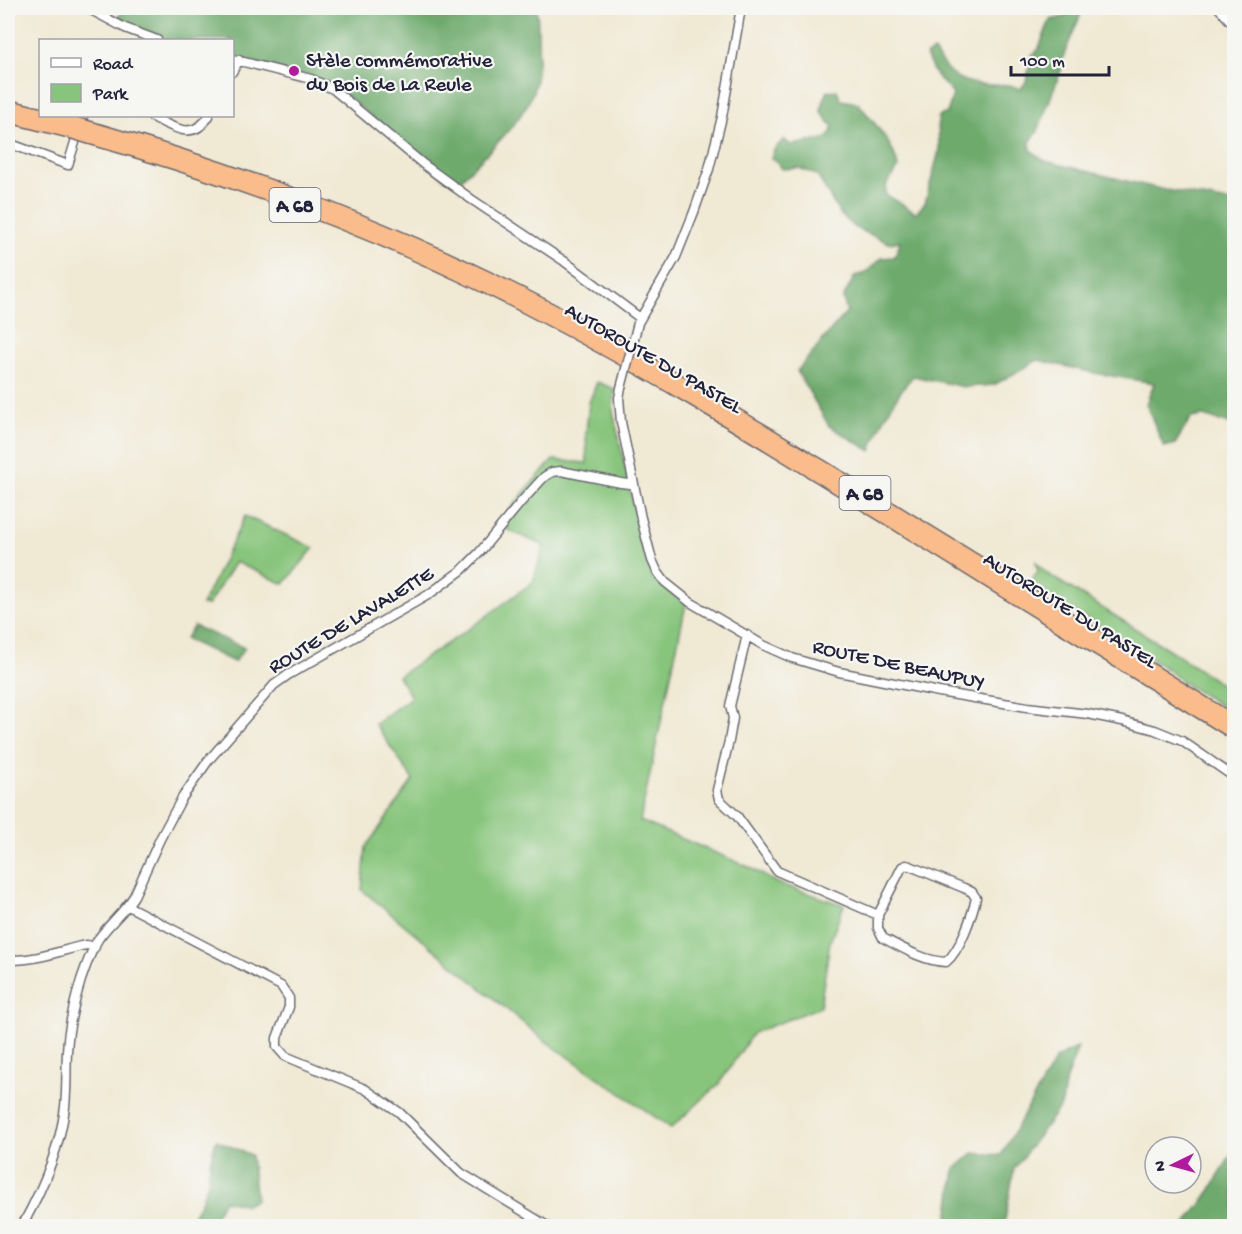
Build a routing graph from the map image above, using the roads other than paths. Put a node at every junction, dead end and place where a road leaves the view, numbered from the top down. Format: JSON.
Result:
{"nodes":[{"id":1,"x":87,"y":8,"type":"edge"},
{"id":2,"x":741,"y":8,"type":"edge"},
{"id":3,"x":1219,"y":8,"type":"edge"},
{"id":4,"x":1234,"y":25,"type":"edge"},
{"id":5,"x":154,"y":39,"type":"edge"},
{"id":6,"x":236,"y":60,"type":"edge"},
{"id":7,"x":8,"y":106,"type":"edge"},
{"id":8,"x":39,"y":114,"type":"edge"},
{"id":9,"x":8,"y":116,"type":"edge"},
{"id":10,"x":49,"y":117,"type":"edge"},
{"id":11,"x":153,"y":117,"type":"edge"},
{"id":12,"x":208,"y":117,"type":"edge"},
{"id":13,"x":76,"y":123,"type":"edge"},
{"id":14,"x":93,"y":133,"type":"junction"},
{"id":15,"x":8,"y":143,"type":"edge"},
{"id":16,"x":639,"y":320,"type":"junction"},
{"id":17,"x":632,"y":474,"type":"junction"},
{"id":18,"x":612,"y":481,"type":"junction"},
{"id":19,"x":634,"y":484,"type":"junction"},
{"id":20,"x":747,"y":635,"type":"junction"},
{"id":21,"x":1234,"y":722,"type":"edge"},
{"id":22,"x":1234,"y":733,"type":"edge"},
{"id":23,"x":1234,"y":777,"type":"edge"},
{"id":24,"x":128,"y":906,"type":"junction"},
{"id":25,"x":878,"y":915,"type":"junction"},
{"id":26,"x":94,"y":947,"type":"junction"},
{"id":27,"x":8,"y":960,"type":"edge"},
{"id":28,"x":21,"y":1227,"type":"edge"},
{"id":29,"x":547,"y":1227,"type":"edge"}],
"edges":[{"from":1,"to":5,"type":"street"},
{"from":2,"to":16,"type":"street"},
{"from":3,"to":4,"type":"street"},
{"from":6,"to":16,"type":"street"},
{"from":7,"to":8,"type":"highway"},
{"from":9,"to":13,"type":"highway","name":"AUTOROUTE DU PASTEL","number":"A 68"},
{"from":10,"to":13,"type":"highway","name":"AUTOROUTE DU PASTEL","number":"A 68"},
{"from":11,"to":12,"type":"street"},
{"from":13,"to":14,"type":"highway","name":"AUTOROUTE DU PASTEL","number":"A 68","bridge":true},
{"from":13,"to":15,"type":"street"},
{"from":14,"to":21,"type":"highway","name":"AUTOROUTE DU PASTEL","number":"A 68"},
{"from":14,"to":22,"type":"highway","name":"AUTOROUTE DU PASTEL","number":"A 68"},
{"from":16,"to":17,"type":"street","bridge":true},
{"from":17,"to":18,"type":"street"},
{"from":17,"to":19,"type":"street"},
{"from":18,"to":19,"type":"street","name":"ROUTE DE LAVALETTE"},
{"from":18,"to":24,"type":"street","name":"ROUTE DE LAVALETTE"},
{"from":19,"to":20,"type":"street","name":"ROUTE DE BEAUPUY"},
{"from":20,"to":23,"type":"street","name":"ROUTE DE BEAUPUY"},
{"from":20,"to":25,"type":"street"},
{"from":24,"to":26,"type":"street","name":"ROUTE DE LAVALETTE"},
{"from":24,"to":29,"type":"street"},
{"from":25,"to":25,"type":"street"},
{"from":26,"to":27,"type":"street"},
{"from":26,"to":28,"type":"street","name":"ROUTE DE LAVALETTE"}]}
